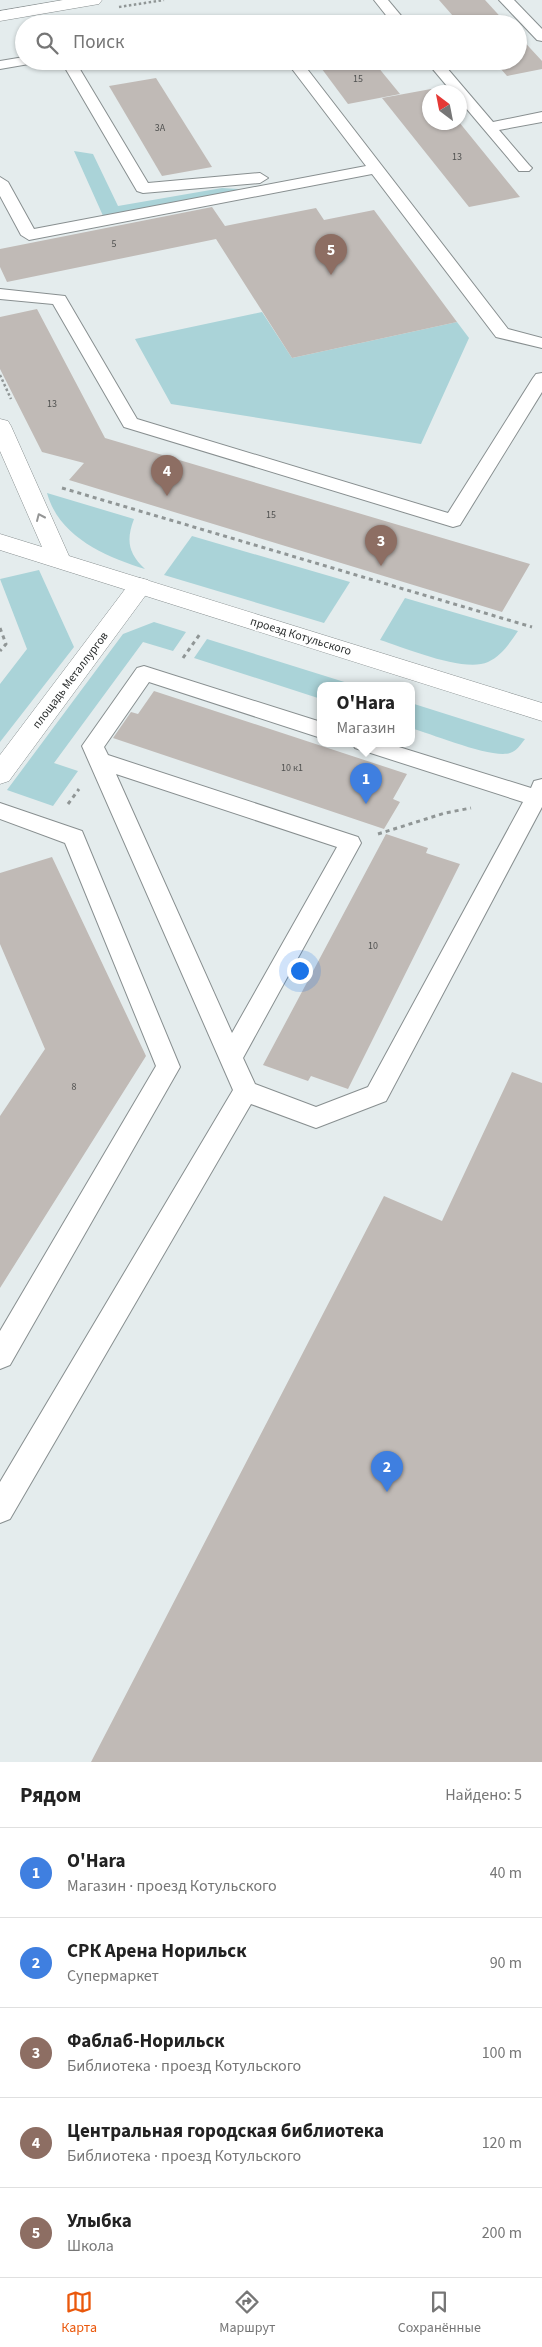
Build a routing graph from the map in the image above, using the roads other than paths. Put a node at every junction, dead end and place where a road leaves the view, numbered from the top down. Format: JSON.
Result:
{"nodes":[{"id":1,"x":93,"y":0,"type":"edge"},
{"id":2,"x":381,"y":0,"type":"edge"},
{"id":3,"x":506,"y":0,"type":"edge"},
{"id":4,"x":394,"y":15,"type":"edge"},
{"id":5,"x":521,"y":15,"type":"edge"},
{"id":6,"x":0,"y":16,"type":"edge"},
{"id":7,"x":527,"y":22,"type":"edge"},
{"id":8,"x":542,"y":37,"type":"edge"},
{"id":9,"x":15,"y":62,"type":"edge"},
{"id":10,"x":0,"y":65,"type":"edge"},
{"id":11,"x":73,"y":70,"type":"edge"},
{"id":12,"x":300,"y":70,"type":"edge"},
{"id":13,"x":441,"y":70,"type":"edge"},
{"id":14,"x":542,"y":117,"type":"edge"},
{"id":15,"x":489,"y":127,"type":"junction"},
{"id":16,"x":524,"y":168,"type":"dead end"},
{"id":17,"x":376,"y":169,"type":"junction"},
{"id":18,"x":0,"y":182,"type":"edge"},
{"id":19,"x":0,"y":294,"type":"edge"},
{"id":20,"x":542,"y":343,"type":"edge"},
{"id":21,"x":542,"y":378,"type":"edge"},
{"id":22,"x":0,"y":426,"type":"edge"},
{"id":23,"x":0,"y":542,"type":"edge"},
{"id":24,"x":60,"y":561,"type":"junction"},
{"id":25,"x":140,"y":586,"type":"junction"},
{"id":26,"x":542,"y":712,"type":"edge"},
{"id":27,"x":317,"y":729,"type":"edge"},
{"id":28,"x":376,"y":747,"type":"edge"},
{"id":29,"x":99,"y":760,"type":"junction"},
{"id":30,"x":0,"y":774,"type":"edge"},
{"id":31,"x":539,"y":792,"type":"edge"},
{"id":32,"x":0,"y":811,"type":"edge"},
{"id":33,"x":231,"y":1058,"type":"junction"},
{"id":34,"x":246,"y":1091,"type":"junction"},
{"id":35,"x":0,"y":1356,"type":"edge"},
{"id":36,"x":0,"y":1509,"type":"edge"}],
"edges":[{"from":1,"to":6,"type":"street"},
{"from":2,"to":4,"type":"lane"},
{"from":3,"to":5,"type":"lane"},
{"from":7,"to":8,"type":"lane"},
{"from":9,"to":10,"type":"lane"},
{"from":11,"to":17,"type":"lane"},
{"from":12,"to":17,"type":"lane"},
{"from":13,"to":15,"type":"lane"},
{"from":14,"to":15,"type":"lane"},
{"from":15,"to":16,"type":"lane"},
{"from":17,"to":18,"type":"lane"},
{"from":17,"to":20,"type":"lane"},
{"from":19,"to":21,"type":"lane"},
{"from":24,"to":22,"type":"street","one_way":true},
{"from":23,"to":24,"type":"street","name":"проезд Котульского"},
{"from":24,"to":25,"type":"street","name":"проезд Котульского"},
{"from":25,"to":26,"type":"street","name":"проезд Котульского"},
{"from":25,"to":30,"type":"street","name":"площадь Металлургов"},
{"from":27,"to":29,"type":"lane"},
{"from":28,"to":31,"type":"lane"},
{"from":29,"to":33,"type":"lane"},
{"from":29,"to":33,"type":"lane"},
{"from":31,"to":34,"type":"lane"},
{"from":32,"to":35,"type":"lane"},
{"from":33,"to":34,"type":"lane"},
{"from":34,"to":36,"type":"lane"}]}
